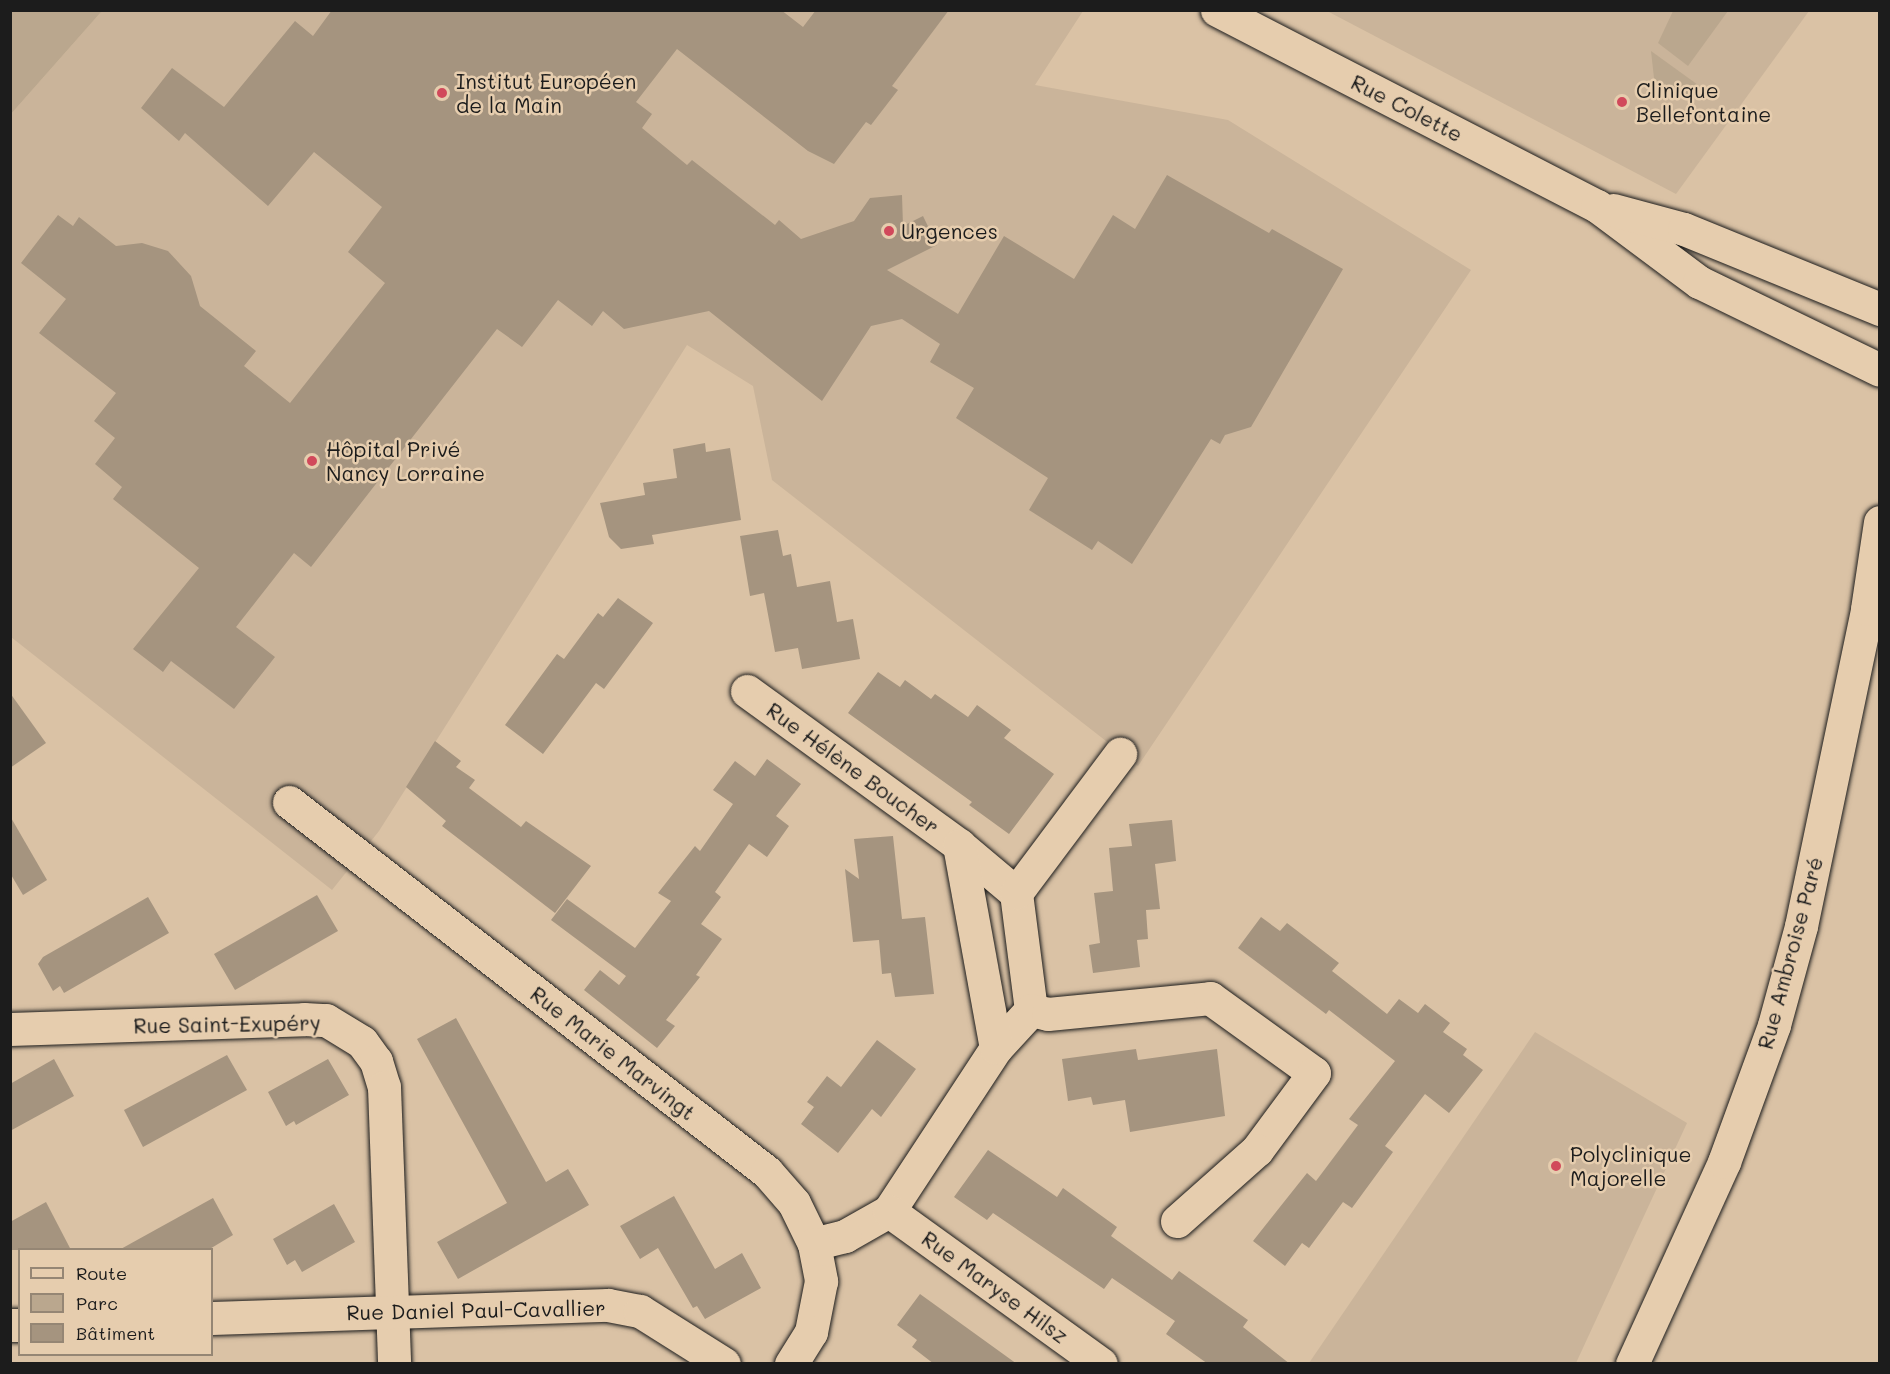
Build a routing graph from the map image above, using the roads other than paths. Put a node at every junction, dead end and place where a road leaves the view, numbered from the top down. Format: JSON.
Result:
{"nodes":[{"id":1,"x":1217,"y":10,"type":"edge"},
{"id":2,"x":1597,"y":206,"type":"junction"},
{"id":3,"x":1880,"y":309,"type":"edge"},
{"id":4,"x":1880,"y":370,"type":"edge"},
{"id":5,"x":1880,"y":522,"type":"edge"},
{"id":6,"x":747,"y":691,"type":"dead end"},
{"id":7,"x":1120,"y":753,"type":"dead end"},
{"id":8,"x":289,"y":802,"type":"dead end"},
{"id":9,"x":959,"y":845,"type":"junction"},
{"id":10,"x":1016,"y":893,"type":"junction"},
{"id":11,"x":1031,"y":1010,"type":"junction"},
{"id":12,"x":10,"y":1029,"type":"edge"},
{"id":13,"x":996,"y":1048,"type":"junction"},
{"id":14,"x":889,"y":1211,"type":"junction"},
{"id":15,"x":1177,"y":1221,"type":"dead end"},
{"id":16,"x":814,"y":1244,"type":"junction"},
{"id":17,"x":392,"y":1312,"type":"junction"},
{"id":18,"x":213,"y":1318,"type":"edge"},
{"id":19,"x":394,"y":1364,"type":"edge"},
{"id":20,"x":724,"y":1364,"type":"edge"},
{"id":21,"x":791,"y":1364,"type":"edge"},
{"id":22,"x":1101,"y":1364,"type":"edge"},
{"id":23,"x":1632,"y":1364,"type":"edge"}],
"edges":[{"from":1,"to":2,"type":"street","name":"Rue Colette"},
{"from":2,"to":3,"type":"street","name":"Rue Colette"},
{"from":2,"to":4,"type":"street","name":"Rue Colette"},
{"from":5,"to":23,"type":"street","name":"Rue Ambroise Paré"},
{"from":6,"to":9,"type":"street","name":"Rue Hélène Boucher"},
{"from":7,"to":10,"type":"street"},
{"from":8,"to":16,"type":"street","name":"Rue Marie Marvingt"},
{"from":9,"to":10,"type":"street","name":"Rue Hélène Boucher"},
{"from":9,"to":13,"type":"street","name":"Rue Hélène Boucher"},
{"from":10,"to":11,"type":"street"},
{"from":11,"to":13,"type":"street"},
{"from":11,"to":15,"type":"street"},
{"from":12,"to":17,"type":"street","name":"Rue Saint-Exupéry"},
{"from":13,"to":14,"type":"street"},
{"from":14,"to":16,"type":"street"},
{"from":14,"to":22,"type":"street","name":"Rue Maryse Hilsz"},
{"from":16,"to":21,"type":"street","name":"Rue Marie Marvingt"},
{"from":17,"to":18,"type":"street","name":"Rue Daniel Paul-Cavallier"},
{"from":17,"to":19,"type":"street","name":"Rue Saint-Exupéry"},
{"from":17,"to":20,"type":"street","name":"Rue Daniel Paul-Cavallier"}]}
